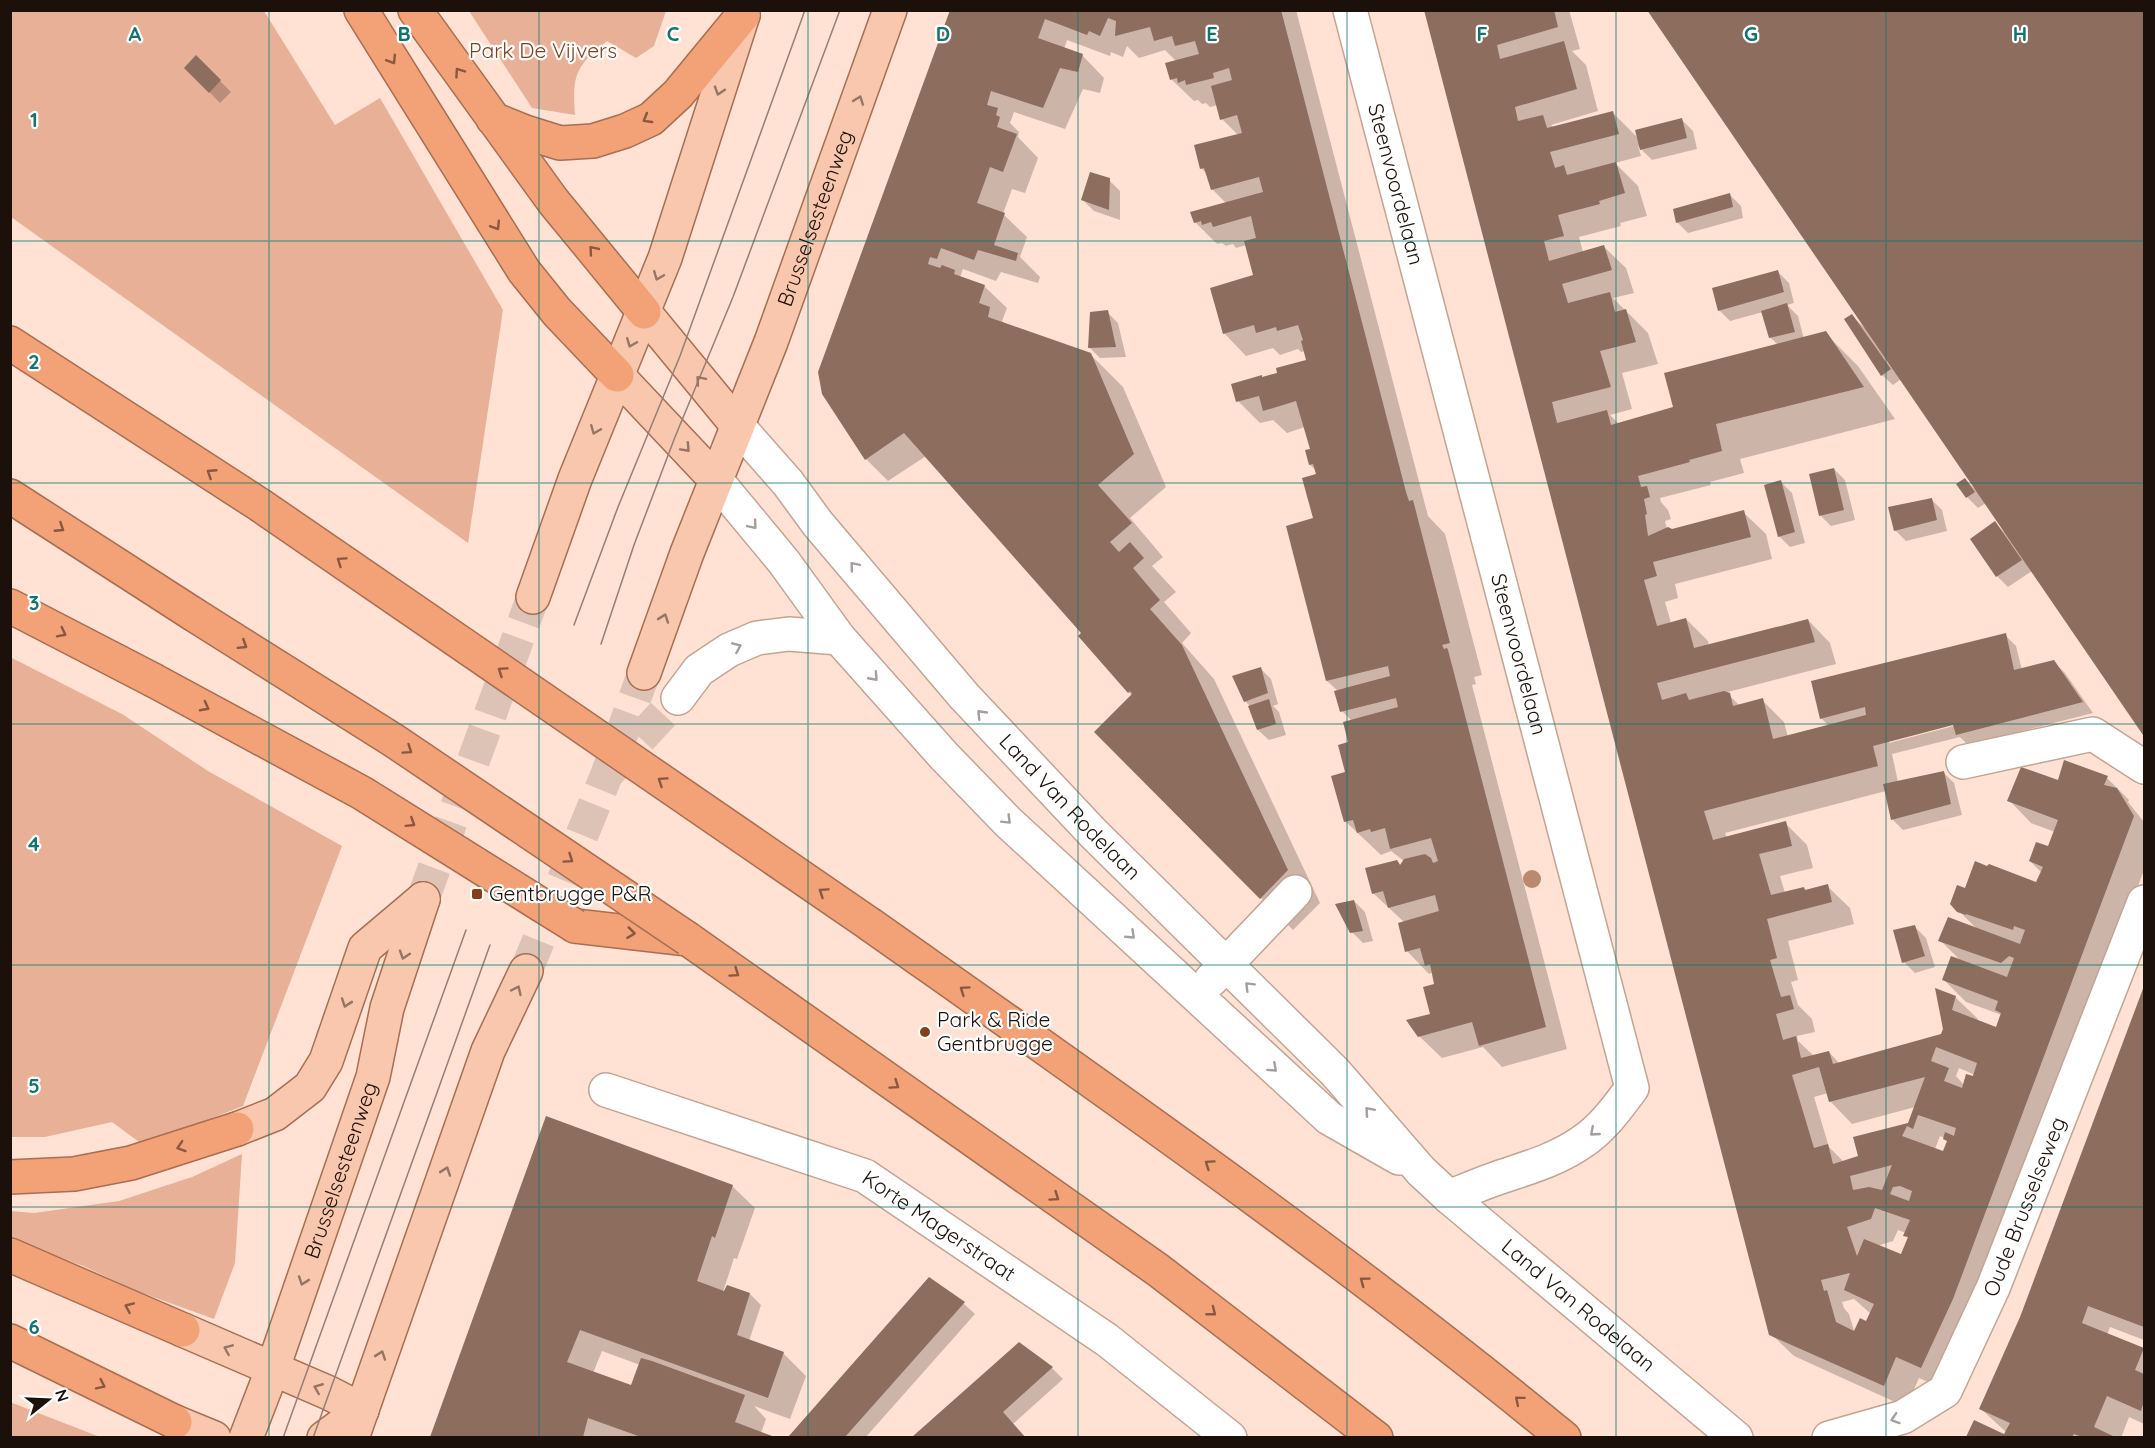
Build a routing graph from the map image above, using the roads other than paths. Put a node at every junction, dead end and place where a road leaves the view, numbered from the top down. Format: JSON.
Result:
{"nodes":[{"id":1,"x":361,"y":10,"type":"edge"},
{"id":2,"x":415,"y":10,"type":"edge"},
{"id":3,"x":890,"y":10,"type":"edge"},
{"id":4,"x":1350,"y":10,"type":"edge"},
{"id":5,"x":744,"y":13,"type":"edge"},
{"id":6,"x":493,"y":119,"type":"junction"},
{"id":7,"x":644,"y":312,"type":"junction"},
{"id":8,"x":10,"y":343,"type":"edge"},
{"id":9,"x":617,"y":375,"type":"junction"},
{"id":10,"x":737,"y":425,"type":"junction"},
{"id":11,"x":716,"y":480,"type":"junction"},
{"id":12,"x":10,"y":496,"type":"edge"},
{"id":13,"x":533,"y":597,"type":"tunnel mouth"},
{"id":14,"x":10,"y":606,"type":"edge"},
{"id":15,"x":839,"y":638,"type":"junction"},
{"id":16,"x":644,"y":673,"type":"tunnel mouth"},
{"id":17,"x":678,"y":698,"type":"tunnel mouth"},
{"id":18,"x":1963,"y":762,"type":"dead end"},
{"id":19,"x":2145,"y":767,"type":"edge"},
{"id":20,"x":1295,"y":892,"type":"dead end"},
{"id":21,"x":2145,"y":903,"type":"edge"},
{"id":22,"x":688,"y":939,"type":"junction"},
{"id":23,"x":1226,"y":964,"type":"junction"},
{"id":24,"x":526,"y":971,"type":"tunnel mouth"},
{"id":25,"x":1196,"y":996,"type":"junction"},
{"id":26,"x":606,"y":1090,"type":"dead end"},
{"id":27,"x":237,"y":1129,"type":"joint"},
{"id":28,"x":1421,"y":1171,"type":"junction"},
{"id":29,"x":10,"y":1177,"type":"edge"},
{"id":30,"x":1449,"y":1197,"type":"junction"},
{"id":31,"x":10,"y":1255,"type":"edge"},
{"id":32,"x":183,"y":1330,"type":"joint"},
{"id":33,"x":10,"y":1341,"type":"edge"},
{"id":34,"x":273,"y":1368,"type":"junction"},
{"id":35,"x":175,"y":1422,"type":"joint"},
{"id":36,"x":357,"y":1424,"type":"edge"},
{"id":37,"x":1726,"y":1432,"type":"edge"},
{"id":38,"x":214,"y":1437,"type":"edge"},
{"id":39,"x":246,"y":1437,"type":"edge"},
{"id":40,"x":324,"y":1437,"type":"edge"},
{"id":41,"x":1230,"y":1437,"type":"edge"},
{"id":42,"x":1376,"y":1437,"type":"edge"},
{"id":43,"x":1564,"y":1437,"type":"edge"},
{"id":44,"x":1829,"y":1437,"type":"edge"}],
"edges":[{"from":1,"to":9,"type":"highway","one_way":true},
{"from":6,"to":2,"type":"highway","one_way":true},
{"from":10,"to":3,"type":"main road","name":"Brusselsesteenweg","one_way":true},
{"from":4,"to":30,"type":"street","name":"Steenvoordelaan","one_way":true},
{"from":5,"to":6,"type":"highway","one_way":true},
{"from":5,"to":7,"type":"main road","one_way":true},
{"from":7,"to":6,"type":"highway","one_way":true},
{"from":7,"to":9,"type":"main road","one_way":true},
{"from":10,"to":7,"type":"main road","one_way":true},
{"from":43,"to":8,"type":"highway","one_way":true,"bridge":true},
{"from":9,"to":11,"type":"main road","one_way":true},
{"from":9,"to":13,"type":"main road","one_way":true},
{"from":10,"to":11,"type":"main road","name":"Brusselsesteenweg"},
{"from":23,"to":10,"type":"street","name":"Land Van Rodelaan","one_way":true},
{"from":11,"to":15,"type":"street","name":"Land Van Rodelaan","one_way":true},
{"from":16,"to":11,"type":"main road","name":"Brusselsesteenweg","one_way":true},
{"from":12,"to":22,"type":"highway","one_way":true,"bridge":true},
{"from":14,"to":22,"type":"highway","one_way":true,"bridge":true},
{"from":17,"to":15,"type":"street","one_way":true},
{"from":15,"to":25,"type":"street","name":"Land Van Rodelaan","one_way":true},
{"from":18,"to":19,"type":"street"},
{"from":20,"to":23,"type":"street"},
{"from":21,"to":44,"type":"street","name":"Oude Brusselseweg","one_way":true},
{"from":22,"to":42,"type":"highway","one_way":true},
{"from":23,"to":25,"type":"street"},
{"from":28,"to":23,"type":"street","name":"Land Van Rodelaan","one_way":true},
{"from":36,"to":24,"type":"main road","one_way":true},
{"from":25,"to":28,"type":"street","name":"Land Van Rodelaan","one_way":true},
{"from":26,"to":41,"type":"street","name":"Korte Magerstraat"},
{"from":27,"to":29,"type":"highway","one_way":true},
{"from":27,"to":34,"type":"main road","name":"Brusselsesteenweg"},
{"from":28,"to":30,"type":"street","name":"Land Van Rodelaan"},
{"from":30,"to":37,"type":"street","name":"Land Van Rodelaan"},
{"from":32,"to":31,"type":"highway","one_way":true},
{"from":34,"to":32,"type":"main road","one_way":true},
{"from":33,"to":35,"type":"highway","one_way":true},
{"from":36,"to":34,"type":"main road","one_way":true},
{"from":34,"to":39,"type":"main road","name":"Brusselsesteenweg"},
{"from":35,"to":38,"type":"main road"},
{"from":36,"to":40,"type":"main road"}]}
